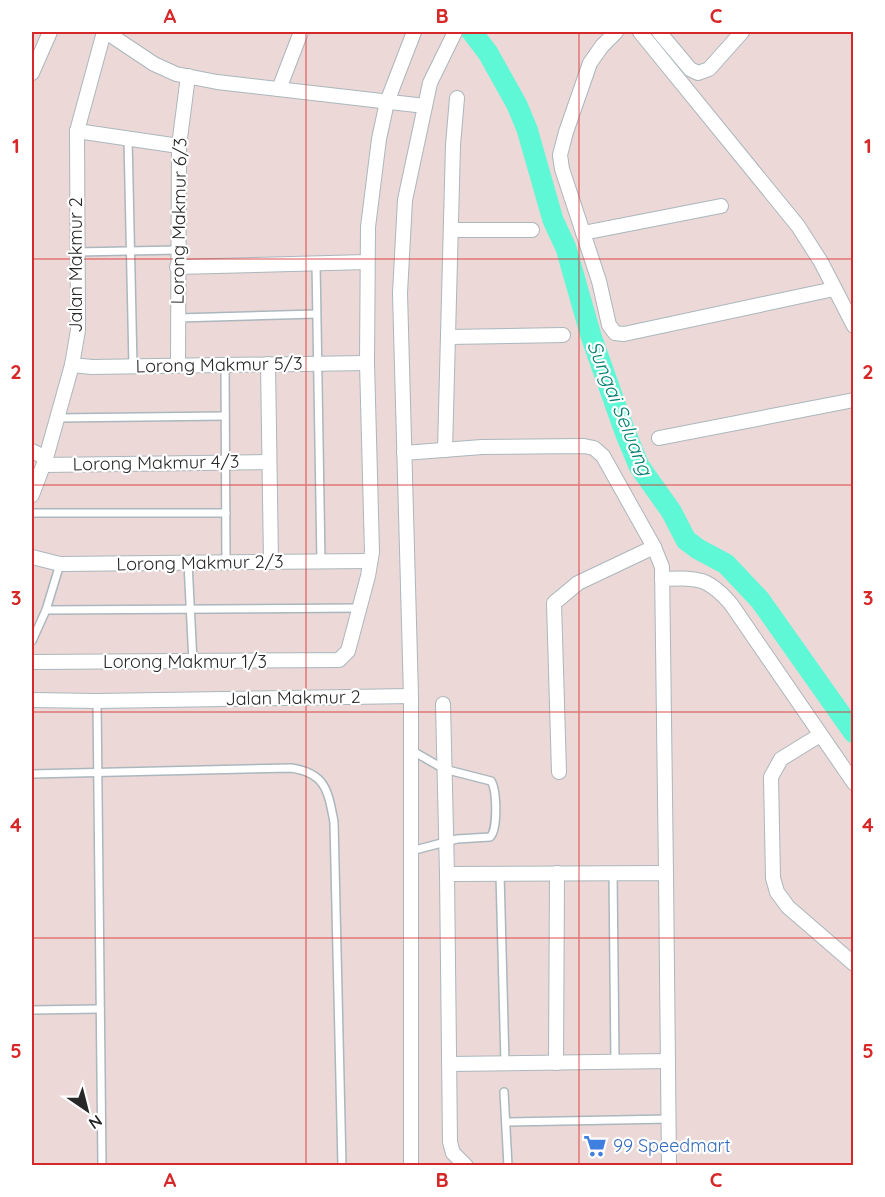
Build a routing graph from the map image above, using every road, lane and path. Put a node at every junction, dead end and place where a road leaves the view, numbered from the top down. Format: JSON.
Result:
{"nodes":[{"id":1,"x":50,"y":32,"type":"edge"},
{"id":2,"x":105,"y":32,"type":"edge"},
{"id":3,"x":301,"y":32,"type":"edge"},
{"id":4,"x":414,"y":32,"type":"edge"},
{"id":5,"x":455,"y":32,"type":"edge"},
{"id":6,"x":616,"y":32,"type":"edge"},
{"id":7,"x":640,"y":32,"type":"edge"},
{"id":8,"x":659,"y":32,"type":"edge"},
{"id":9,"x":742,"y":32,"type":"edge"},
{"id":10,"x":32,"y":73,"type":"edge"},
{"id":11,"x":188,"y":76,"type":"junction"},
{"id":12,"x":279,"y":89,"type":"junction"},
{"id":13,"x":457,"y":98,"type":"dead end"},
{"id":14,"x":387,"y":102,"type":"junction"},
{"id":15,"x":425,"y":106,"type":"junction"},
{"id":16,"x":77,"y":131,"type":"junction"},
{"id":17,"x":128,"y":138,"type":"junction"},
{"id":18,"x":179,"y":146,"type":"junction"},
{"id":19,"x":721,"y":206,"type":"dead end"},
{"id":20,"x":451,"y":230,"type":"junction"},
{"id":21,"x":532,"y":230,"type":"dead end"},
{"id":22,"x":583,"y":233,"type":"junction"},
{"id":23,"x":177,"y":250,"type":"junction"},
{"id":24,"x":129,"y":251,"type":"junction"},
{"id":25,"x":77,"y":252,"type":"junction"},
{"id":26,"x":367,"y":262,"type":"junction"},
{"id":27,"x":316,"y":263,"type":"junction"},
{"id":28,"x":177,"y":267,"type":"junction"},
{"id":29,"x":834,"y":289,"type":"junction"},
{"id":30,"x":316,"y":314,"type":"junction"},
{"id":31,"x":177,"y":318,"type":"junction"},
{"id":32,"x":854,"y":326,"type":"edge"},
{"id":33,"x":563,"y":336,"type":"dead end"},
{"id":34,"x":448,"y":337,"type":"junction"},
{"id":35,"x":367,"y":363,"type":"junction"},
{"id":36,"x":268,"y":364,"type":"junction"},
{"id":37,"x":317,"y":364,"type":"junction"},
{"id":38,"x":72,"y":365,"type":"junction"},
{"id":39,"x":178,"y":365,"type":"junction"},
{"id":40,"x":225,"y":365,"type":"junction"},
{"id":41,"x":133,"y":366,"type":"junction"},
{"id":42,"x":854,"y":400,"type":"edge"},
{"id":43,"x":225,"y":416,"type":"junction"},
{"id":44,"x":57,"y":418,"type":"junction"},
{"id":45,"x":659,"y":438,"type":"dead end"},
{"id":46,"x":445,"y":450,"type":"junction"},
{"id":47,"x":32,"y":451,"type":"edge"},
{"id":48,"x":404,"y":453,"type":"junction"},
{"id":49,"x":45,"y":461,"type":"junction"},
{"id":50,"x":269,"y":462,"type":"junction"},
{"id":51,"x":225,"y":463,"type":"junction"},
{"id":52,"x":32,"y":495,"type":"edge"},
{"id":53,"x":32,"y":513,"type":"edge"},
{"id":54,"x":226,"y":513,"type":"junction"},
{"id":55,"x":654,"y":547,"type":"junction"},
{"id":56,"x":32,"y":557,"type":"edge"},
{"id":57,"x":370,"y":561,"type":"junction"},
{"id":58,"x":226,"y":562,"type":"junction"},
{"id":59,"x":271,"y":562,"type":"junction"},
{"id":60,"x":321,"y":562,"type":"junction"},
{"id":61,"x":188,"y":563,"type":"junction"},
{"id":62,"x":60,"y":564,"type":"junction"},
{"id":63,"x":662,"y":579,"type":"junction"},
{"id":64,"x":360,"y":608,"type":"junction"},
{"id":65,"x":46,"y":610,"type":"junction"},
{"id":66,"x":189,"y":610,"type":"junction"},
{"id":67,"x":32,"y":641,"type":"edge"},
{"id":68,"x":32,"y":662,"type":"edge"},
{"id":69,"x":193,"y":662,"type":"junction"},
{"id":70,"x":411,"y":696,"type":"junction"},
{"id":71,"x":32,"y":700,"type":"edge"},
{"id":72,"x":97,"y":700,"type":"junction"},
{"id":73,"x":442,"y":704,"type":"dead end"},
{"id":74,"x":820,"y":735,"type":"junction"},
{"id":75,"x":411,"y":750,"type":"junction"},
{"id":76,"x":444,"y":769,"type":"junction"},
{"id":77,"x":560,"y":772,"type":"dead end"},
{"id":78,"x":98,"y":773,"type":"junction"},
{"id":79,"x":32,"y":774,"type":"edge"},
{"id":80,"x":854,"y":783,"type":"edge"},
{"id":81,"x":446,"y":843,"type":"junction"},
{"id":82,"x":411,"y":851,"type":"junction"},
{"id":83,"x":557,"y":873,"type":"junction"},
{"id":84,"x":613,"y":873,"type":"junction"},
{"id":85,"x":666,"y":873,"type":"junction"},
{"id":86,"x":447,"y":874,"type":"junction"},
{"id":87,"x":501,"y":874,"type":"junction"},
{"id":88,"x":854,"y":964,"type":"edge"},
{"id":89,"x":100,"y":1009,"type":"junction"},
{"id":90,"x":32,"y":1010,"type":"edge"},
{"id":91,"x":668,"y":1061,"type":"junction"},
{"id":92,"x":615,"y":1062,"type":"junction"},
{"id":93,"x":556,"y":1063,"type":"junction"},
{"id":94,"x":505,"y":1064,"type":"junction"},
{"id":95,"x":449,"y":1065,"type":"junction"},
{"id":96,"x":504,"y":1092,"type":"dead end"},
{"id":97,"x":669,"y":1119,"type":"junction"},
{"id":98,"x":506,"y":1122,"type":"junction"},
{"id":99,"x":102,"y":1166,"type":"edge"},
{"id":100,"x":342,"y":1166,"type":"edge"},
{"id":101,"x":411,"y":1166,"type":"edge"},
{"id":102,"x":466,"y":1166,"type":"edge"},
{"id":103,"x":508,"y":1166,"type":"edge"},
{"id":104,"x":669,"y":1166,"type":"edge"}],
"edges":[{"from":1,"to":10,"type":"street"},
{"from":2,"to":11,"type":"street"},
{"from":2,"to":16,"type":"street","name":"Jalan Makmur 2"},
{"from":3,"to":12,"type":"street"},
{"from":4,"to":14,"type":"street"},
{"from":5,"to":15,"type":"street"},
{"from":6,"to":22,"type":"street"},
{"from":7,"to":29,"type":"street"},
{"from":8,"to":9,"type":"street"},
{"from":11,"to":12,"type":"street"},
{"from":11,"to":18,"type":"street","name":"Lorong Makmur 6/3"},
{"from":12,"to":14,"type":"street"},
{"from":13,"to":20,"type":"street"},
{"from":14,"to":15,"type":"street"},
{"from":14,"to":26,"type":"street"},
{"from":15,"to":48,"type":"street"},
{"from":16,"to":17,"type":"street"},
{"from":16,"to":25,"type":"street","name":"Jalan Makmur 2"},
{"from":17,"to":18,"type":"street"},
{"from":17,"to":24,"type":"lane"},
{"from":18,"to":23,"type":"street","name":"Lorong Makmur 6/3"},
{"from":19,"to":22,"type":"street"},
{"from":20,"to":21,"type":"street"},
{"from":20,"to":34,"type":"street"},
{"from":22,"to":29,"type":"street"},
{"from":23,"to":24,"type":"lane"},
{"from":23,"to":28,"type":"street","name":"Lorong Makmur 6/3"},
{"from":24,"to":25,"type":"lane"},
{"from":24,"to":41,"type":"lane"},
{"from":25,"to":38,"type":"street","name":"Jalan Makmur 2"},
{"from":26,"to":27,"type":"street"},
{"from":26,"to":35,"type":"street"},
{"from":27,"to":28,"type":"street"},
{"from":27,"to":30,"type":"lane"},
{"from":28,"to":31,"type":"street","name":"Lorong Makmur 6/3"},
{"from":29,"to":32,"type":"street"},
{"from":30,"to":31,"type":"lane"},
{"from":30,"to":37,"type":"lane"},
{"from":31,"to":39,"type":"street","name":"Lorong Makmur 6/3"},
{"from":33,"to":34,"type":"street"},
{"from":34,"to":46,"type":"street"},
{"from":35,"to":37,"type":"street","name":"Lorong Makmur 5/3"},
{"from":35,"to":57,"type":"street"},
{"from":36,"to":37,"type":"street","name":"Lorong Makmur 5/3"},
{"from":36,"to":40,"type":"street","name":"Lorong Makmur 5/3"},
{"from":36,"to":50,"type":"street"},
{"from":37,"to":60,"type":"lane"},
{"from":38,"to":41,"type":"street","name":"Lorong Makmur 5/3"},
{"from":38,"to":44,"type":"street","name":"Jalan Makmur 2"},
{"from":39,"to":40,"type":"street","name":"Lorong Makmur 5/3"},
{"from":39,"to":41,"type":"street","name":"Lorong Makmur 5/3"},
{"from":40,"to":43,"type":"lane"},
{"from":42,"to":45,"type":"street"},
{"from":43,"to":44,"type":"lane"},
{"from":43,"to":51,"type":"lane"},
{"from":44,"to":49,"type":"street","name":"Jalan Makmur 2"},
{"from":46,"to":48,"type":"street"},
{"from":46,"to":55,"type":"street"},
{"from":47,"to":49,"type":"street"},
{"from":48,"to":70,"type":"street"},
{"from":49,"to":51,"type":"street","name":"Lorong Makmur 4/3"},
{"from":49,"to":52,"type":"street","name":"Jalan Makmur 2"},
{"from":50,"to":51,"type":"street","name":"Lorong Makmur 4/3"},
{"from":50,"to":59,"type":"street"},
{"from":51,"to":54,"type":"lane"},
{"from":53,"to":54,"type":"lane"},
{"from":54,"to":58,"type":"lane"},
{"from":55,"to":63,"type":"street"},
{"from":55,"to":77,"type":"street"},
{"from":56,"to":62,"type":"street","name":"Lorong Makmur 2/3"},
{"from":57,"to":60,"type":"street","name":"Lorong Makmur 2/3"},
{"from":57,"to":64,"type":"street"},
{"from":58,"to":59,"type":"street","name":"Lorong Makmur 2/3"},
{"from":58,"to":61,"type":"street","name":"Lorong Makmur 2/3"},
{"from":59,"to":60,"type":"street","name":"Lorong Makmur 2/3"},
{"from":61,"to":62,"type":"street","name":"Lorong Makmur 2/3"},
{"from":61,"to":66,"type":"lane"},
{"from":62,"to":65,"type":"lane"},
{"from":63,"to":74,"type":"street"},
{"from":63,"to":85,"type":"street"},
{"from":64,"to":66,"type":"lane"},
{"from":64,"to":69,"type":"street","name":"Lorong Makmur 1/3"},
{"from":65,"to":66,"type":"lane"},
{"from":65,"to":67,"type":"lane"},
{"from":66,"to":69,"type":"lane"},
{"from":68,"to":69,"type":"street","name":"Lorong Makmur 1/3"},
{"from":70,"to":72,"type":"street","name":"Jalan Makmur 2"},
{"from":70,"to":75,"type":"street"},
{"from":71,"to":72,"type":"street","name":"Jalan Makmur 2"},
{"from":72,"to":78,"type":"lane"},
{"from":73,"to":76,"type":"street"},
{"from":74,"to":80,"type":"street"},
{"from":74,"to":88,"type":"street"},
{"from":75,"to":76,"type":"lane"},
{"from":75,"to":82,"type":"street"},
{"from":76,"to":81,"type":"street"},
{"from":76,"to":81,"type":"lane"},
{"from":78,"to":79,"type":"lane"},
{"from":78,"to":89,"type":"lane"},
{"from":78,"to":100,"type":"lane"},
{"from":81,"to":82,"type":"lane"},
{"from":81,"to":86,"type":"street"},
{"from":82,"to":101,"type":"street"},
{"from":83,"to":84,"type":"street"},
{"from":83,"to":87,"type":"street"},
{"from":83,"to":93,"type":"street"},
{"from":84,"to":85,"type":"street"},
{"from":84,"to":92,"type":"lane"},
{"from":85,"to":91,"type":"street"},
{"from":86,"to":87,"type":"street"},
{"from":86,"to":95,"type":"street"},
{"from":87,"to":94,"type":"lane"},
{"from":89,"to":90,"type":"lane"},
{"from":89,"to":99,"type":"lane"},
{"from":91,"to":92,"type":"street"},
{"from":91,"to":97,"type":"street"},
{"from":92,"to":93,"type":"street"},
{"from":93,"to":94,"type":"street"},
{"from":94,"to":95,"type":"street"},
{"from":95,"to":102,"type":"street"},
{"from":96,"to":98,"type":"lane"},
{"from":97,"to":98,"type":"lane"},
{"from":97,"to":104,"type":"street"},
{"from":98,"to":103,"type":"lane"}]}
